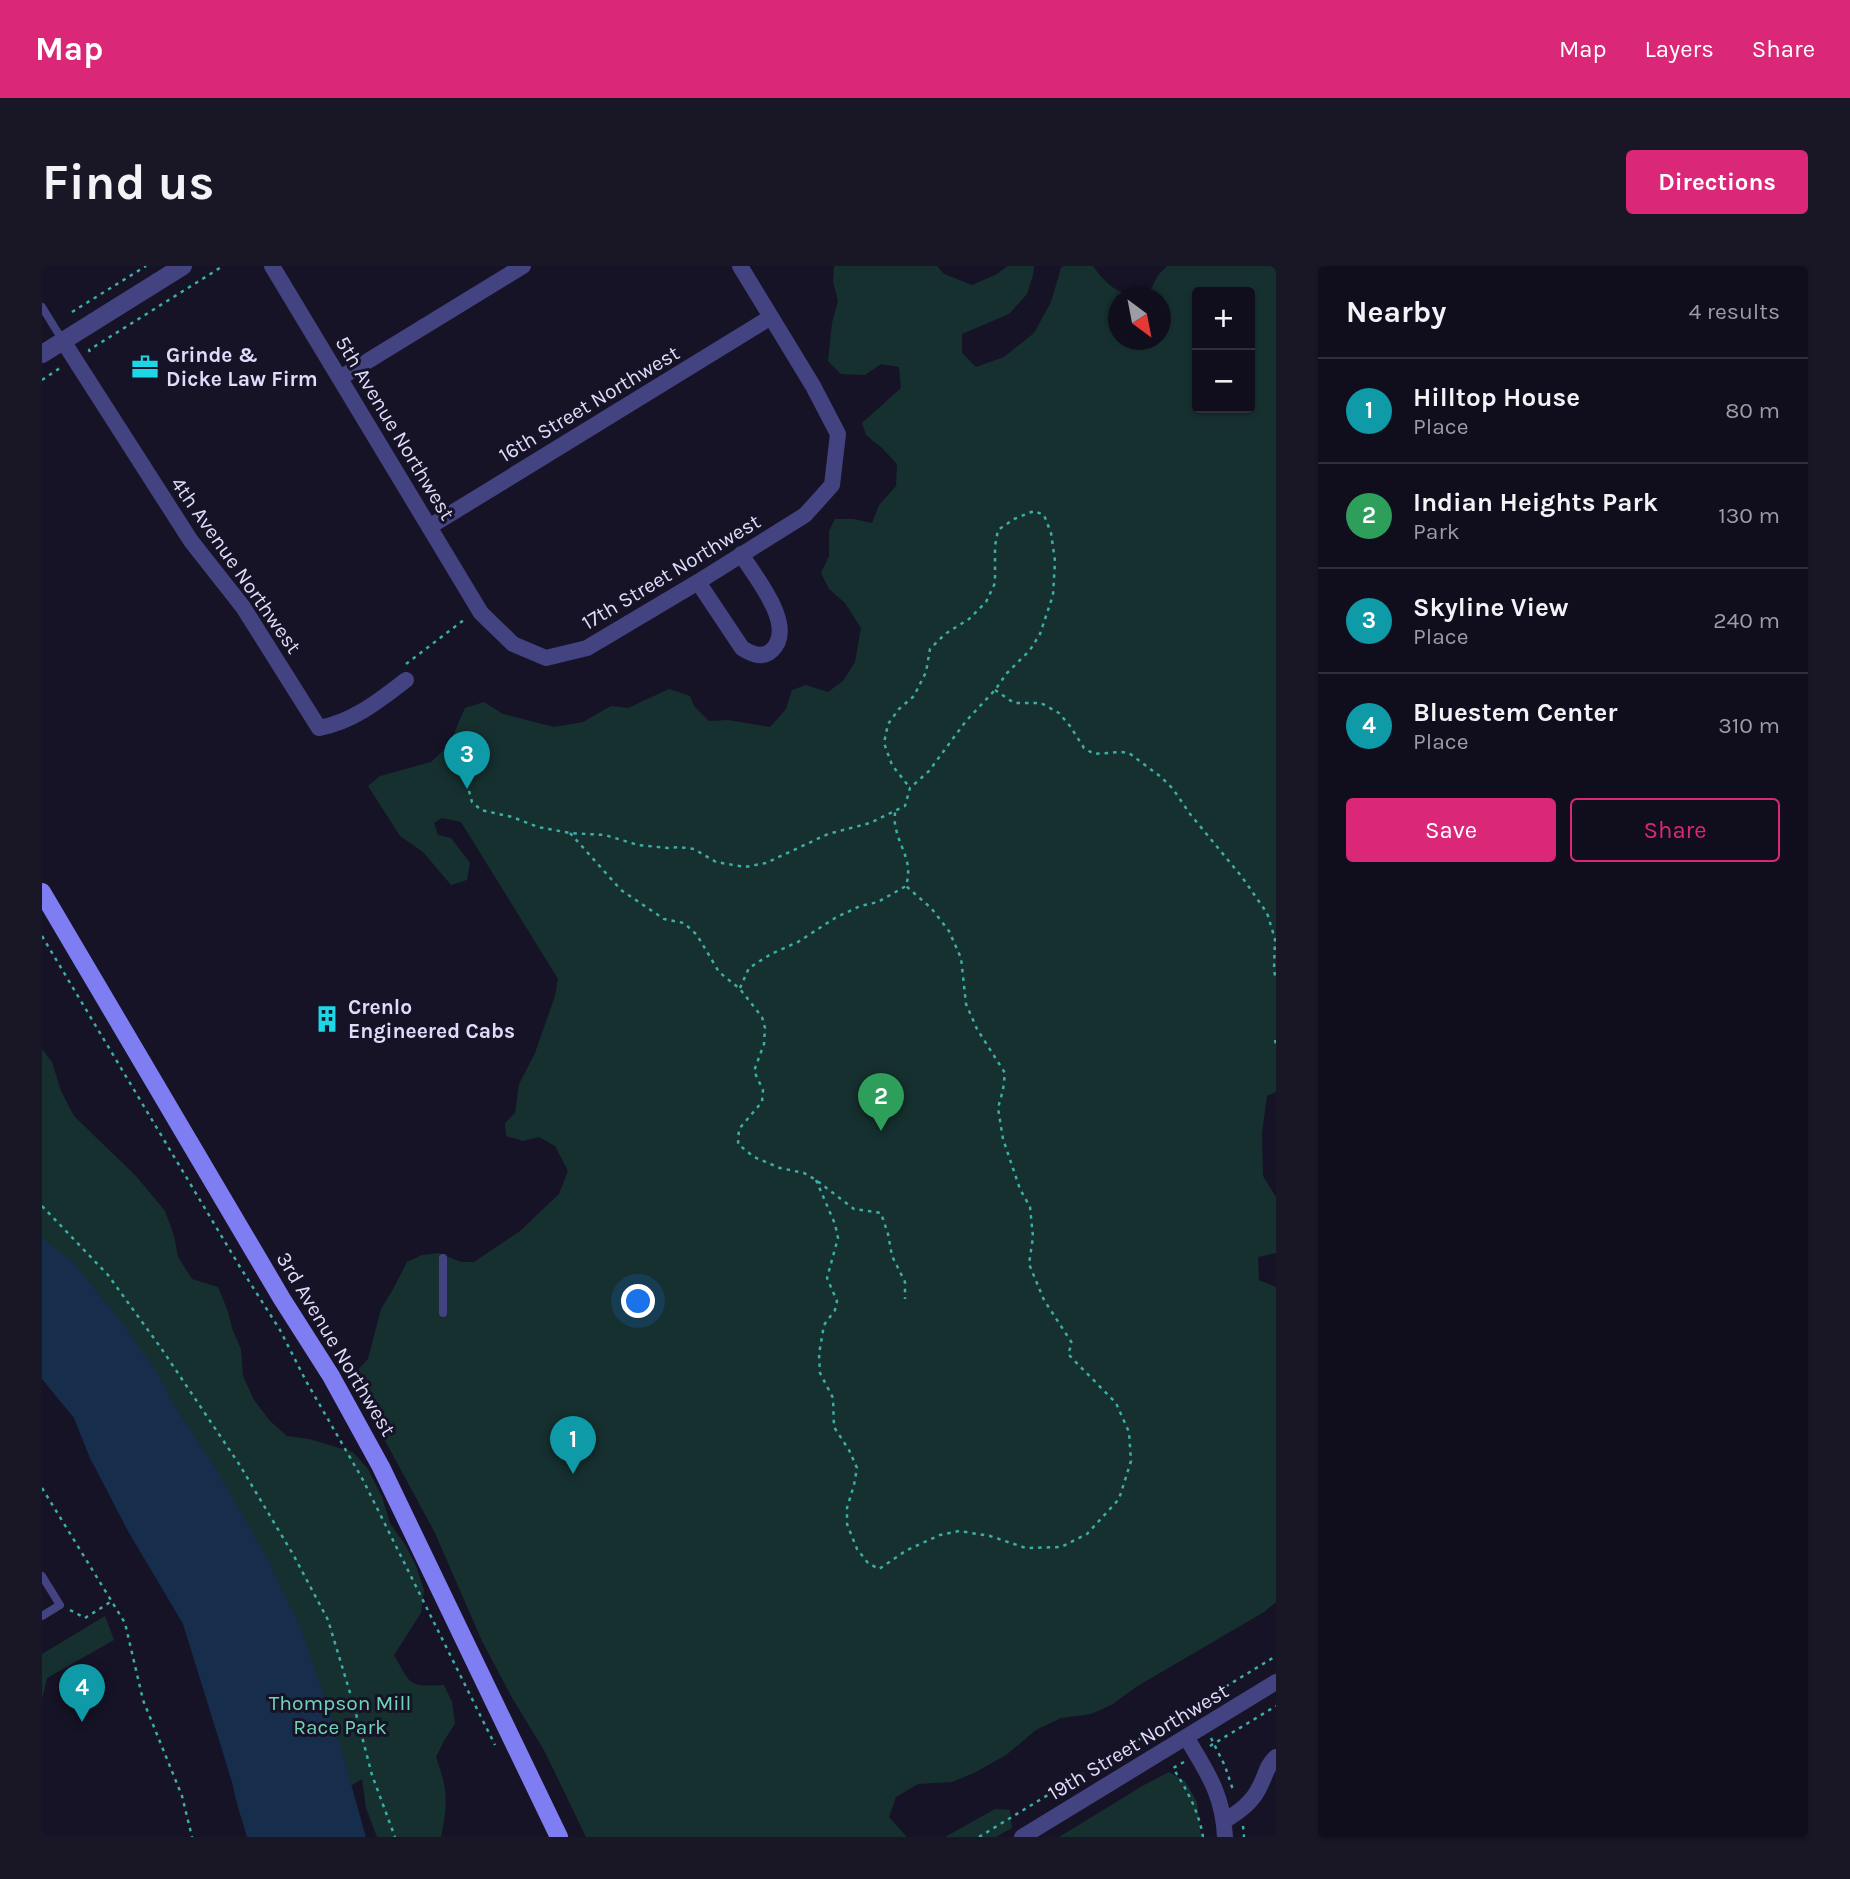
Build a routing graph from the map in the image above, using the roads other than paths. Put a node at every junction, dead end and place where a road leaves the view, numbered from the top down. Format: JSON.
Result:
{"nodes":[{"id":1,"x":183,"y":266,"type":"edge"},
{"id":2,"x":272,"y":266,"type":"edge"},
{"id":3,"x":523,"y":266,"type":"edge"},
{"id":4,"x":740,"y":266,"type":"edge"},
{"id":5,"x":42,"y":307,"type":"edge"},
{"id":6,"x":771,"y":317,"type":"junction"},
{"id":7,"x":63,"y":341,"type":"junction"},
{"id":8,"x":42,"y":354,"type":"edge"},
{"id":9,"x":340,"y":378,"type":"junction"},
{"id":10,"x":429,"y":527,"type":"junction"},
{"id":11,"x":741,"y":554,"type":"junction"},
{"id":12,"x":698,"y":582,"type":"junction"},
{"id":13,"x":481,"y":613,"type":"joint"},
{"id":14,"x":403,"y":674,"type":"road end"},
{"id":15,"x":42,"y":892,"type":"edge"},
{"id":16,"x":443,"y":1258,"type":"dead end"},
{"id":17,"x":443,"y":1313,"type":"dead end"},
{"id":18,"x":42,"y":1576,"type":"edge"},
{"id":19,"x":42,"y":1616,"type":"edge"},
{"id":20,"x":1276,"y":1682,"type":"edge"},
{"id":21,"x":1186,"y":1737,"type":"junction"},
{"id":22,"x":1275,"y":1760,"type":"edge"},
{"id":23,"x":1225,"y":1829,"type":"edge"},
{"id":24,"x":559,"y":1837,"type":"edge"},
{"id":25,"x":1022,"y":1837,"type":"edge"}],
"edges":[{"from":1,"to":7,"type":"street"},
{"from":2,"to":9,"type":"street","name":"5th Avenue Northwest"},
{"from":3,"to":9,"type":"street"},
{"from":4,"to":6,"type":"street"},
{"from":5,"to":7,"type":"lane"},
{"from":6,"to":10,"type":"street","name":"16th Street Northwest"},
{"from":6,"to":11,"type":"street","name":"17th Street Northwest"},
{"from":7,"to":8,"type":"street"},
{"from":7,"to":14,"type":"street","name":"4th Avenue Northwest"},
{"from":9,"to":10,"type":"street","name":"5th Avenue Northwest"},
{"from":10,"to":13,"type":"street","name":"5th Avenue Northwest"},
{"from":11,"to":12,"type":"street","name":"17th Street Northwest"},
{"from":11,"to":12,"type":"street"},
{"from":12,"to":13,"type":"street","name":"17th Street Northwest"},
{"from":15,"to":24,"type":"main road","name":"3rd Avenue Northwest"},
{"from":16,"to":17,"type":"lane"},
{"from":18,"to":19,"type":"lane"},
{"from":20,"to":21,"type":"street","name":"19th Street Northwest"},
{"from":21,"to":23,"type":"street"},
{"from":21,"to":25,"type":"street","name":"19th Street Northwest"},
{"from":22,"to":23,"type":"street"}]}
